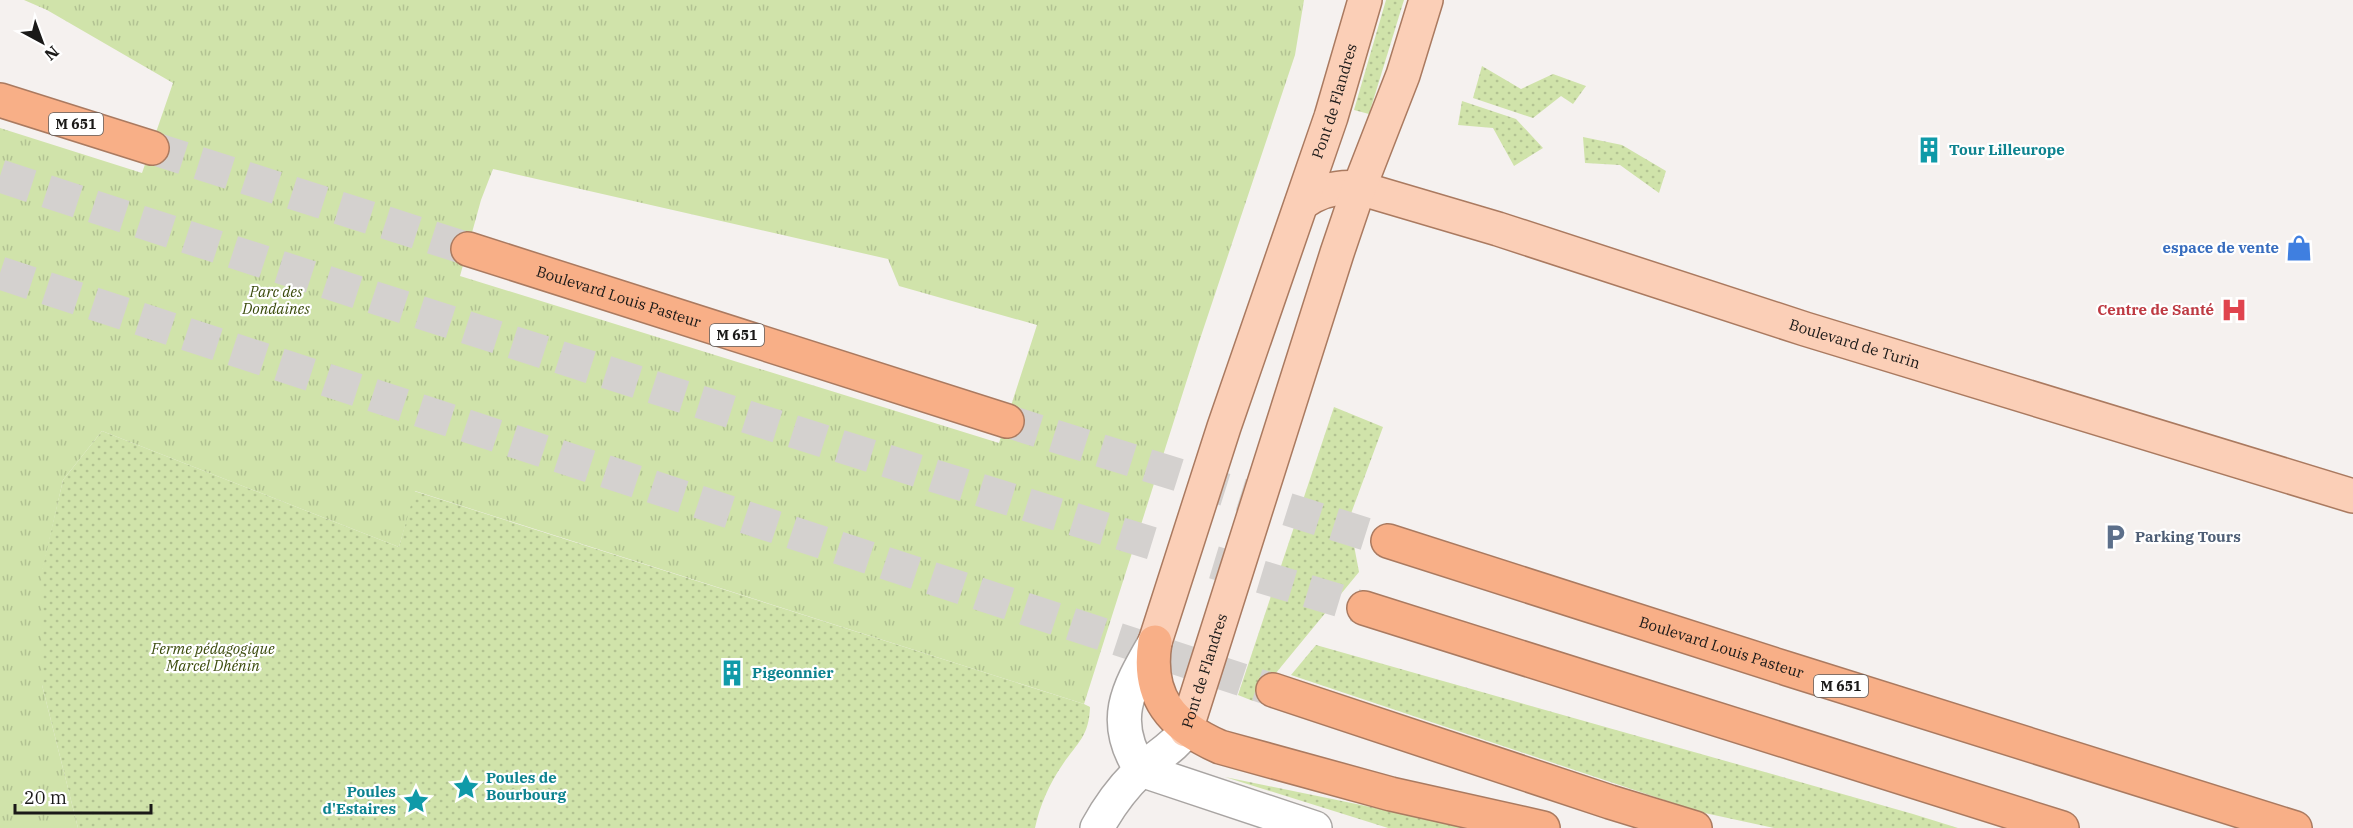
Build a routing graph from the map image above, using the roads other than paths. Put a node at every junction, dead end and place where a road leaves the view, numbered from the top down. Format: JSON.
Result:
{"nodes":[{"id":1,"x":1365,"y":0,"type":"edge"},
{"id":2,"x":1427,"y":4,"type":"edge"},
{"id":3,"x":0,"y":100,"type":"edge"},
{"id":4,"x":152,"y":148,"type":"tunnel mouth"},
{"id":5,"x":1359,"y":188,"type":"junction"},
{"id":6,"x":1302,"y":203,"type":"junction"},
{"id":7,"x":468,"y":249,"type":"tunnel mouth"},
{"id":8,"x":1006,"y":421,"type":"tunnel mouth"},
{"id":9,"x":2353,"y":496,"type":"edge"},
{"id":10,"x":1388,"y":541,"type":"tunnel mouth"},
{"id":11,"x":1364,"y":608,"type":"tunnel mouth"},
{"id":12,"x":1155,"y":642,"type":"junction"},
{"id":13,"x":1273,"y":690,"type":"tunnel mouth"},
{"id":14,"x":1186,"y":730,"type":"junction"},
{"id":15,"x":1141,"y":770,"type":"junction"},
{"id":16,"x":1097,"y":828,"type":"edge"},
{"id":17,"x":1315,"y":828,"type":"edge"},
{"id":18,"x":1543,"y":828,"type":"edge"},
{"id":19,"x":1695,"y":828,"type":"edge"},
{"id":20,"x":2062,"y":828,"type":"edge"},
{"id":21,"x":2295,"y":828,"type":"edge"}],
"edges":[{"from":1,"to":6,"type":"main road","name":"Pont de Flandres"},
{"from":2,"to":5,"type":"main road","name":"Pont de Flandres"},
{"from":3,"to":4,"type":"highway","number":"M 651"},
{"from":5,"to":6,"type":"main road"},
{"from":5,"to":9,"type":"main road","name":"Boulevard de Turin"},
{"from":5,"to":14,"type":"main road","name":"Pont de Flandres"},
{"from":6,"to":12,"type":"main road","name":"Pont de Flandres"},
{"from":7,"to":8,"type":"highway","name":"Boulevard Louis Pasteur","number":"M 651"},
{"from":10,"to":21,"type":"highway","name":"Boulevard Louis Pasteur","number":"M 651"},
{"from":11,"to":20,"type":"highway"},
{"from":12,"to":14,"type":"highway"},
{"from":12,"to":15,"type":"street","name":"Pont de Flandres"},
{"from":13,"to":19,"type":"highway"},
{"from":14,"to":15,"type":"street","name":"Pont de Flandres"},
{"from":14,"to":18,"type":"highway"},
{"from":15,"to":16,"type":"street"},
{"from":15,"to":17,"type":"street"}]}
